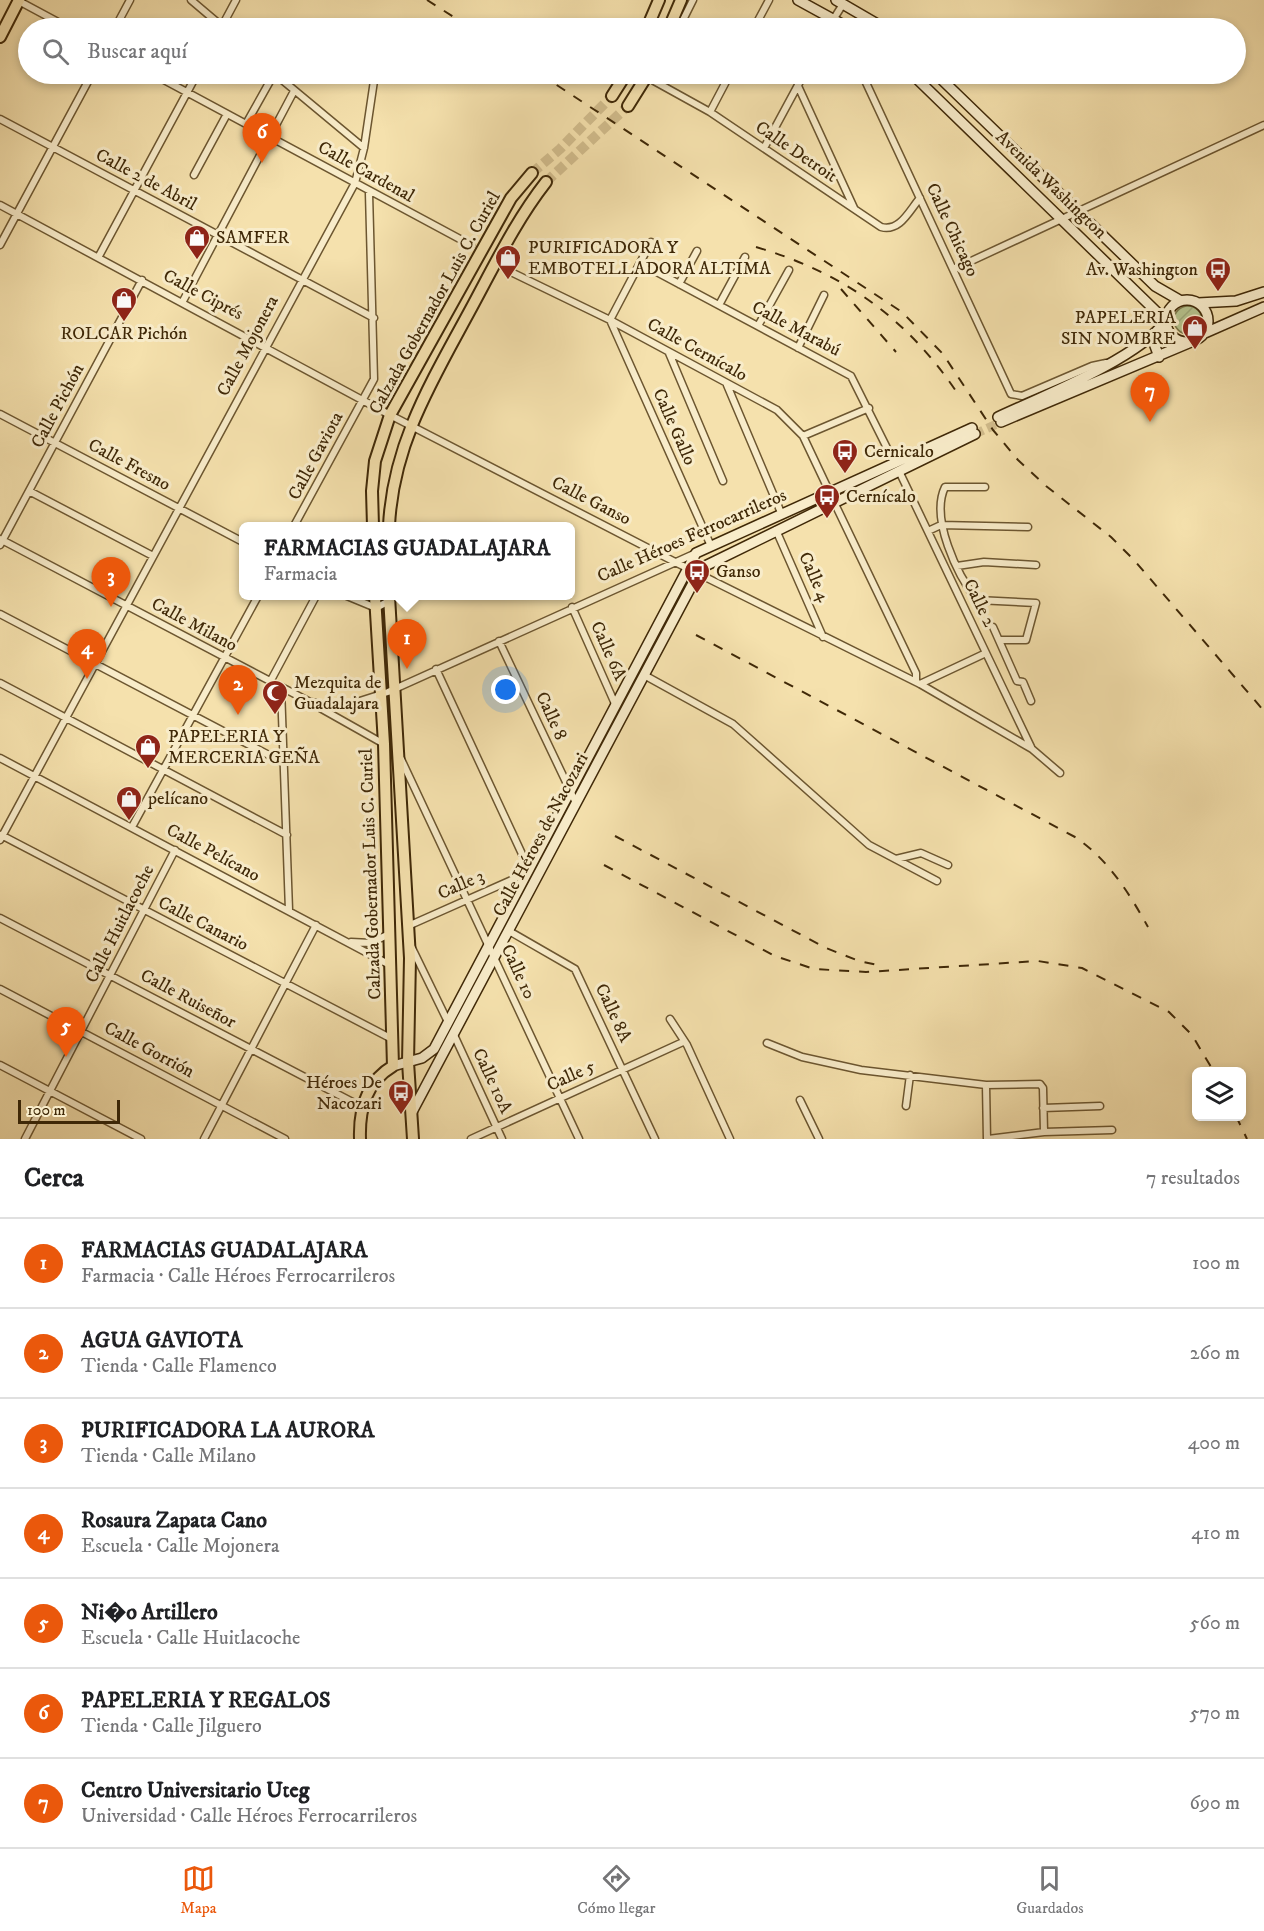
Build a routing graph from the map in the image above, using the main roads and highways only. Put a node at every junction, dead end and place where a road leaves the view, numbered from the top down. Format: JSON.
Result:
{"nodes":[{"id":1,"x":18,"y":0,"type":"edge"},
{"id":2,"x":659,"y":0,"type":"edge"},
{"id":3,"x":681,"y":0,"type":"edge"},
{"id":4,"x":798,"y":0,"type":"edge"},
{"id":5,"x":839,"y":2,"type":"edge"},
{"id":6,"x":651,"y":18,"type":"edge"},
{"id":7,"x":673,"y":18,"type":"edge"},
{"id":8,"x":832,"y":18,"type":"edge"},
{"id":9,"x":867,"y":18,"type":"edge"},
{"id":10,"x":0,"y":37,"type":"edge"},
{"id":11,"x":620,"y":84,"type":"edge"},
{"id":12,"x":642,"y":84,"type":"edge"},
{"id":13,"x":922,"y":84,"type":"edge"},
{"id":14,"x":946,"y":84,"type":"edge"},
{"id":15,"x":612,"y":96,"type":"tunnel mouth"},
{"id":16,"x":628,"y":106,"type":"tunnel mouth"},
{"id":17,"x":532,"y":173,"type":"tunnel mouth"},
{"id":18,"x":546,"y":182,"type":"tunnel mouth"},
{"id":19,"x":1264,"y":292,"type":"edge"},
{"id":20,"x":1181,"y":301,"type":"junction"},
{"id":21,"x":1198,"y":303,"type":"junction"},
{"id":22,"x":1264,"y":307,"type":"edge"},
{"id":23,"x":1166,"y":321,"type":"junction"},
{"id":24,"x":1158,"y":332,"type":"junction"},
{"id":25,"x":1205,"y":333,"type":"junction"},
{"id":26,"x":1191,"y":342,"type":"junction"},
{"id":27,"x":1159,"y":357,"type":"junction"},
{"id":28,"x":974,"y":431,"type":"tunnel mouth"},
{"id":29,"x":897,"y":468,"type":"junction"},
{"id":30,"x":373,"y":522,"type":"edge"},
{"id":31,"x":389,"y":522,"type":"edge"},
{"id":32,"x":696,"y":553,"type":"joint"},
{"id":33,"x":693,"y":571,"type":"junction"},
{"id":34,"x":375,"y":600,"type":"edge"},
{"id":35,"x":389,"y":600,"type":"edge"},
{"id":36,"x":408,"y":1062,"type":"junction"},
{"id":37,"x":393,"y":1066,"type":"junction"},
{"id":38,"x":412,"y":1113,"type":"junction"},
{"id":39,"x":360,"y":1139,"type":"edge"},
{"id":40,"x":413,"y":1139,"type":"edge"}],
"edges":[{"from":1,"to":10,"type":"main road"},
{"from":2,"to":6,"type":"main road"},
{"from":3,"to":7,"type":"main road"},
{"from":4,"to":8,"type":"main road"},
{"from":5,"to":9,"type":"main road"},
{"from":11,"to":15,"type":"main road"},
{"from":12,"to":16,"type":"main road"},
{"from":13,"to":23,"type":"main road","name":"Avenida Washington"},
{"from":14,"to":20,"type":"main road","name":"Avenida Washington"},
{"from":17,"to":30,"type":"main road","name":"Calzada Gobernador Luis C. Curiel"},
{"from":18,"to":31,"type":"main road","name":"Calzada Gobernador Luis C. Curiel"},
{"from":19,"to":21,"type":"main road"},
{"from":20,"to":21,"type":"main road"},
{"from":20,"to":23,"type":"main road"},
{"from":21,"to":25,"type":"main road"},
{"from":22,"to":25,"type":"main road"},
{"from":23,"to":24,"type":"main road"},
{"from":23,"to":26,"type":"main road"},
{"from":24,"to":27,"type":"main road"},
{"from":24,"to":27,"type":"main road"},
{"from":25,"to":26,"type":"main road"},
{"from":26,"to":27,"type":"main road"},
{"from":28,"to":29,"type":"main road","name":"Calle Héroes Ferrocarrileros"},
{"from":29,"to":32,"type":"main road","name":"Calle Héroes Ferrocarrileros"},
{"from":29,"to":33,"type":"main road","name":"Calle Héroes Ferrocarrileros"},
{"from":32,"to":33,"type":"main road","name":"Calle Héroes de Nacozari"},
{"from":33,"to":36,"type":"main road","name":"Calle Héroes de Nacozari"},
{"from":33,"to":38,"type":"main road","name":"Calle Héroes de Nacozari"},
{"from":34,"to":37,"type":"main road","name":"Calzada Gobernador Luis C. Curiel"},
{"from":35,"to":36,"type":"main road","name":"Calzada Gobernador Luis C. Curiel"},
{"from":36,"to":37,"type":"main road","name":"Calle Héroes de Nacozari"},
{"from":36,"to":38,"type":"main road","name":"Calzada Gobernador Luis C. Curiel"},
{"from":37,"to":39,"type":"main road"},
{"from":38,"to":40,"type":"main road","name":"Calzada Gobernador Luis C. Curiel"}]}
